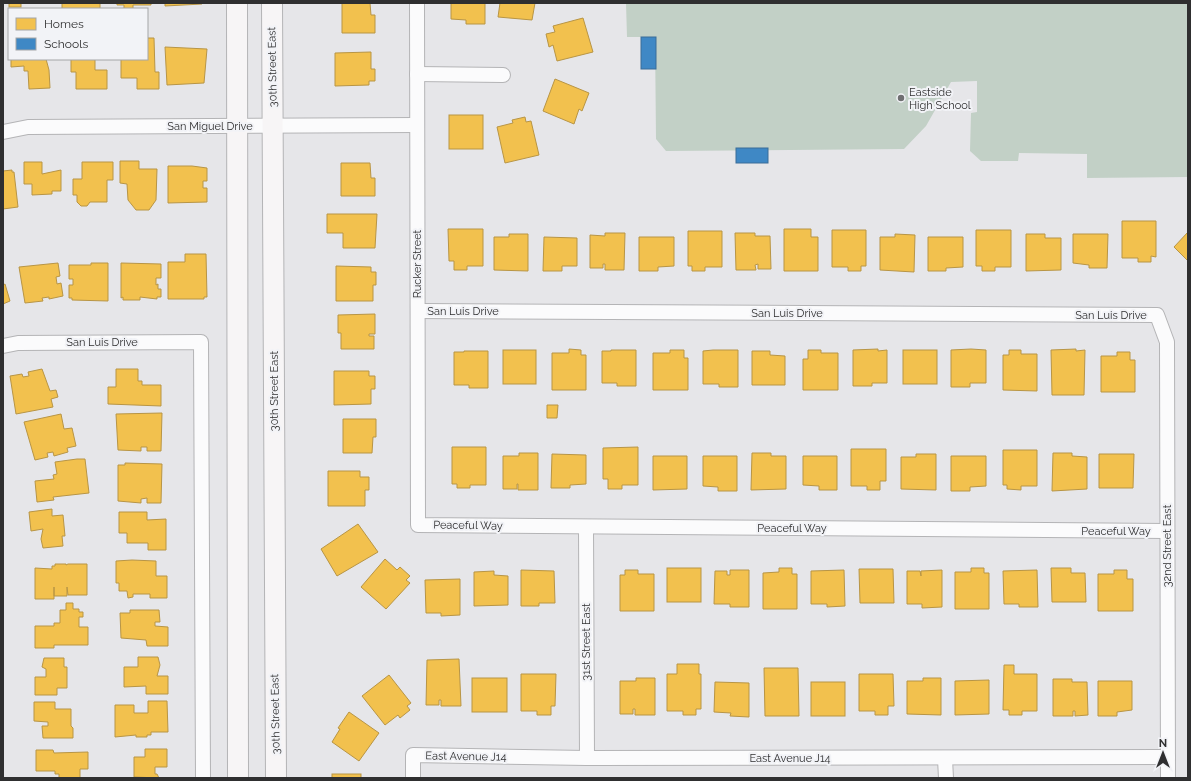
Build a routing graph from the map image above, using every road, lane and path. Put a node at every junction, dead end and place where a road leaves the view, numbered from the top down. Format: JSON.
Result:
{"nodes":[{"id":1,"x":237,"y":3,"type":"edge"},
{"id":2,"x":272,"y":3,"type":"edge"},
{"id":3,"x":417,"y":3,"type":"edge"},
{"id":4,"x":417,"y":74,"type":"junction"},
{"id":5,"x":503,"y":75,"type":"dead end"},
{"id":6,"x":417,"y":125,"type":"junction"},
{"id":7,"x":238,"y":126,"type":"junction"},
{"id":8,"x":273,"y":126,"type":"junction"},
{"id":9,"x":3,"y":132,"type":"edge"},
{"id":10,"x":418,"y":311,"type":"junction"},
{"id":11,"x":1157,"y":315,"type":"joint"},
{"id":12,"x":3,"y":346,"type":"edge"},
{"id":13,"x":418,"y":525,"type":"joint"},
{"id":14,"x":586,"y":527,"type":"junction"},
{"id":15,"x":1166,"y":531,"type":"junction"},
{"id":16,"x":1168,"y":757,"type":"junction"},
{"id":17,"x":587,"y":758,"type":"junction"},
{"id":18,"x":945,"y":758,"type":"junction"},
{"id":19,"x":203,"y":778,"type":"edge"},
{"id":20,"x":238,"y":778,"type":"edge"},
{"id":21,"x":276,"y":778,"type":"edge"},
{"id":22,"x":413,"y":778,"type":"edge"},
{"id":23,"x":946,"y":778,"type":"edge"},
{"id":24,"x":1168,"y":778,"type":"edge"}],
"edges":[{"from":1,"to":7,"type":"main road"},
{"from":2,"to":8,"type":"main road","name":"30th Street East"},
{"from":3,"to":4,"type":"street","name":"Rucker Street"},
{"from":4,"to":5,"type":"street"},
{"from":4,"to":6,"type":"street","name":"Rucker Street"},
{"from":6,"to":8,"type":"street","name":"San Miguel Drive"},
{"from":6,"to":10,"type":"street","name":"Rucker Street"},
{"from":7,"to":8,"type":"street","name":"San Miguel Drive"},
{"from":7,"to":9,"type":"street","name":"San Miguel Drive"},
{"from":7,"to":20,"type":"main road"},
{"from":8,"to":21,"type":"main road","name":"30th Street East"},
{"from":10,"to":11,"type":"street","name":"San Luis Drive"},
{"from":10,"to":13,"type":"street","name":"Rucker Street"},
{"from":11,"to":15,"type":"street","name":"32nd Street East"},
{"from":12,"to":19,"type":"street","name":"San Luis Drive"},
{"from":13,"to":14,"type":"street","name":"Peaceful Way"},
{"from":14,"to":15,"type":"street","name":"Peaceful Way"},
{"from":14,"to":17,"type":"street","name":"31st Street East"},
{"from":15,"to":16,"type":"street","name":"32nd Street East"},
{"from":16,"to":18,"type":"street","name":"East Avenue J14"},
{"from":16,"to":24,"type":"street","name":"32nd Street East"},
{"from":17,"to":18,"type":"street","name":"East Avenue J14"},
{"from":17,"to":22,"type":"street","name":"East Avenue J14"},
{"from":18,"to":23,"type":"street"}]}
